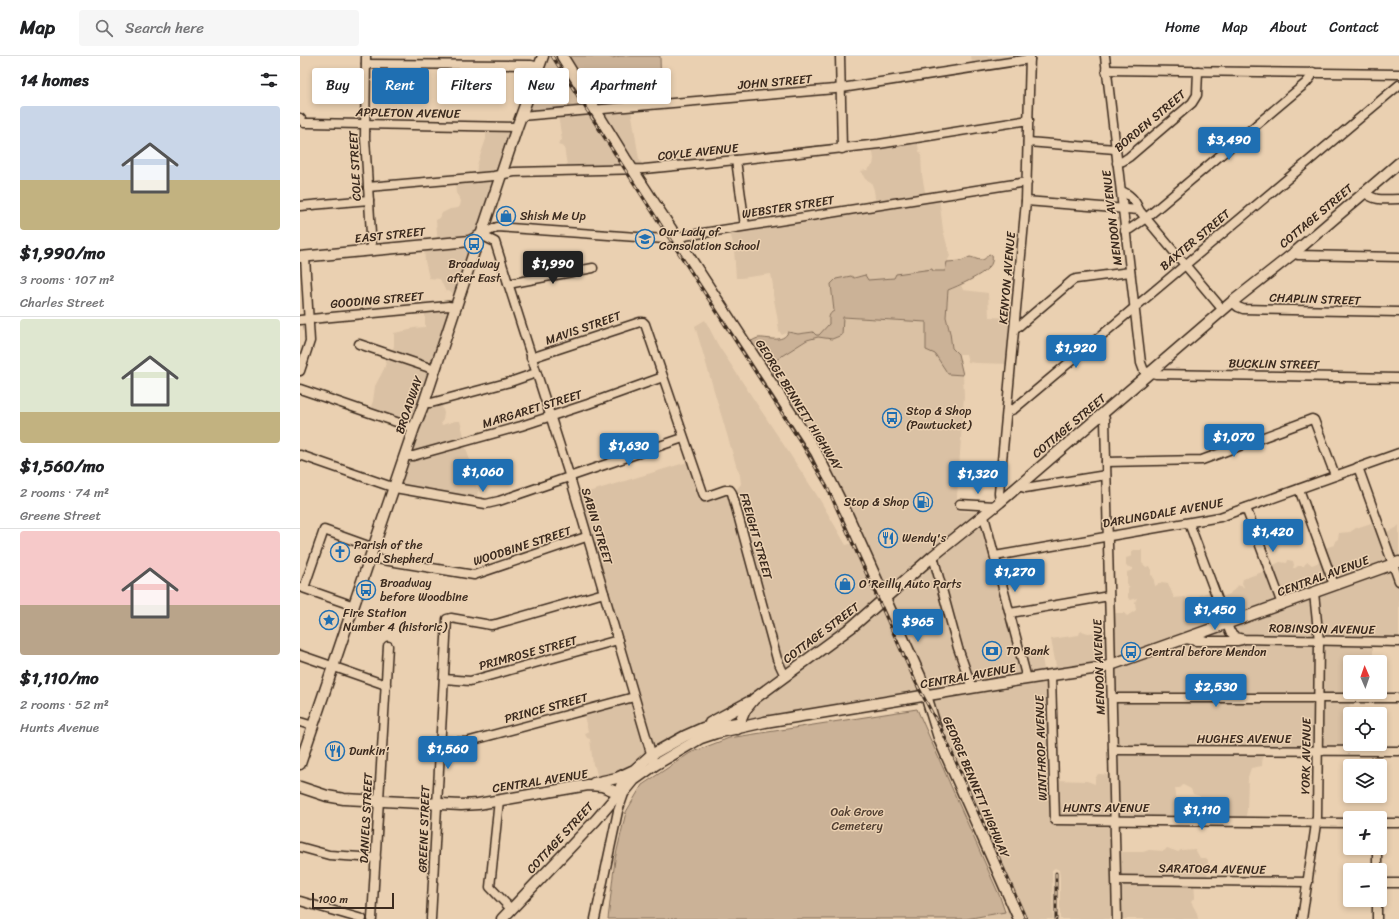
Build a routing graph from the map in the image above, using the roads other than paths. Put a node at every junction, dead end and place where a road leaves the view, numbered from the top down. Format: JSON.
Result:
{"nodes":[{"id":1,"x":556,"y":56,"type":"edge"},
{"id":2,"x":840,"y":56,"type":"edge"},
{"id":3,"x":1105,"y":56,"type":"edge"},
{"id":4,"x":1030,"y":57,"type":"edge"},
{"id":5,"x":366,"y":60,"type":"edge"},
{"id":6,"x":540,"y":60,"type":"edge"},
{"id":7,"x":565,"y":60,"type":"edge"},
{"id":8,"x":1106,"y":70,"type":"junction"},
{"id":9,"x":1198,"y":71,"type":"junction"},
{"id":10,"x":1313,"y":72,"type":"junction"},
{"id":11,"x":1399,"y":74,"type":"edge"},
{"id":12,"x":1399,"y":85,"type":"edge"},
{"id":13,"x":840,"y":88,"type":"junction"},
{"id":14,"x":594,"y":110,"type":"junction"},
{"id":15,"x":522,"y":116,"type":"junction"},
{"id":16,"x":1029,"y":120,"type":"junction"},
{"id":17,"x":301,"y":123,"type":"edge"},
{"id":18,"x":365,"y":124,"type":"junction"},
{"id":19,"x":517,"y":127,"type":"junction"},
{"id":20,"x":1028,"y":142,"type":"junction"},
{"id":21,"x":842,"y":149,"type":"junction"},
{"id":22,"x":1115,"y":149,"type":"junction"},
{"id":23,"x":736,"y":160,"type":"junction"},
{"id":24,"x":1117,"y":163,"type":"junction"},
{"id":25,"x":1399,"y":163,"type":"edge"},
{"id":26,"x":632,"y":170,"type":"junction"},
{"id":27,"x":501,"y":175,"type":"junction"},
{"id":28,"x":1027,"y":182,"type":"junction"},
{"id":29,"x":368,"y":187,"type":"junction"},
{"id":30,"x":1121,"y":191,"type":"junction"},
{"id":31,"x":1364,"y":192,"type":"junction"},
{"id":32,"x":1399,"y":199,"type":"edge"},
{"id":33,"x":369,"y":200,"type":"junction"},
{"id":34,"x":1026,"y":201,"type":"junction"},
{"id":35,"x":300,"y":206,"type":"edge"},
{"id":36,"x":1123,"y":209,"type":"junction"},
{"id":37,"x":1139,"y":210,"type":"junction"},
{"id":38,"x":1146,"y":218,"type":"junction"},
{"id":39,"x":745,"y":226,"type":"junction"},
{"id":40,"x":1126,"y":231,"type":"junction"},
{"id":41,"x":482,"y":235,"type":"junction"},
{"id":42,"x":677,"y":237,"type":"junction"},
{"id":43,"x":372,"y":250,"type":"junction"},
{"id":44,"x":1294,"y":253,"type":"junction"},
{"id":45,"x":302,"y":257,"type":"edge"},
{"id":46,"x":1399,"y":257,"type":"edge"},
{"id":47,"x":1185,"y":264,"type":"junction"},
{"id":48,"x":593,"y":268,"type":"dead end"},
{"id":49,"x":1130,"y":272,"type":"junction"},
{"id":50,"x":508,"y":284,"type":"junction"},
{"id":51,"x":1232,"y":302,"type":"junction"},
{"id":52,"x":457,"y":307,"type":"junction"},
{"id":53,"x":1134,"y":307,"type":"junction"},
{"id":54,"x":1223,"y":310,"type":"junction"},
{"id":55,"x":1399,"y":312,"type":"edge"},
{"id":56,"x":310,"y":319,"type":"junction"},
{"id":57,"x":300,"y":320,"type":"edge"},
{"id":58,"x":643,"y":322,"type":"joint"},
{"id":59,"x":1015,"y":328,"type":"junction"},
{"id":60,"x":359,"y":344,"type":"dead end"},
{"id":61,"x":532,"y":358,"type":"junction"},
{"id":62,"x":300,"y":371,"type":"edge"},
{"id":63,"x":435,"y":371,"type":"junction"},
{"id":64,"x":536,"y":373,"type":"junction"},
{"id":65,"x":1149,"y":373,"type":"junction"},
{"id":66,"x":663,"y":377,"type":"junction"},
{"id":67,"x":1399,"y":378,"type":"edge"},
{"id":68,"x":300,"y":389,"type":"edge"},
{"id":69,"x":424,"y":403,"type":"junction"},
{"id":70,"x":1007,"y":412,"type":"junction"},
{"id":71,"x":1103,"y":414,"type":"junction"},
{"id":72,"x":550,"y":416,"type":"junction"},
{"id":73,"x":414,"y":428,"type":"junction"},
{"id":74,"x":683,"y":438,"type":"junction"},
{"id":75,"x":1399,"y":453,"type":"edge"},
{"id":76,"x":300,"y":455,"type":"edge"},
{"id":77,"x":406,"y":456,"type":"junction"},
{"id":78,"x":1106,"y":462,"type":"junction"},
{"id":79,"x":1358,"y":468,"type":"junction"},
{"id":80,"x":1106,"y":475,"type":"junction"},
{"id":81,"x":1335,"y":475,"type":"junction"},
{"id":82,"x":569,"y":477,"type":"junction"},
{"id":83,"x":1018,"y":486,"type":"junction"},
{"id":84,"x":395,"y":488,"type":"junction"},
{"id":85,"x":1299,"y":489,"type":"junction"},
{"id":86,"x":960,"y":504,"type":"dead end"},
{"id":87,"x":997,"y":504,"type":"junction"},
{"id":88,"x":1246,"y":508,"type":"junction"},
{"id":89,"x":983,"y":516,"type":"junction"},
{"id":90,"x":1189,"y":523,"type":"junction"},
{"id":91,"x":1107,"y":536,"type":"junction"},
{"id":92,"x":586,"y":537,"type":"junction"},
{"id":93,"x":374,"y":548,"type":"junction"},
{"id":94,"x":933,"y":556,"type":"junction"},
{"id":95,"x":995,"y":556,"type":"junction"},
{"id":96,"x":371,"y":558,"type":"junction"},
{"id":97,"x":1396,"y":564,"type":"edge"},
{"id":98,"x":1399,"y":581,"type":"edge"},
{"id":99,"x":1334,"y":585,"type":"junction"},
{"id":100,"x":302,"y":588,"type":"edge"},
{"id":101,"x":604,"y":592,"type":"junction"},
{"id":102,"x":1314,"y":593,"type":"junction"},
{"id":103,"x":1109,"y":596,"type":"junction"},
{"id":104,"x":886,"y":599,"type":"junction"},
{"id":105,"x":1282,"y":604,"type":"junction"},
{"id":106,"x":354,"y":606,"type":"junction"},
{"id":107,"x":1010,"y":613,"type":"junction"},
{"id":108,"x":1227,"y":624,"type":"junction"},
{"id":109,"x":1186,"y":639,"type":"junction"},
{"id":110,"x":1244,"y":639,"type":"junction"},
{"id":111,"x":618,"y":640,"type":"junction"},
{"id":112,"x":1319,"y":641,"type":"junction"},
{"id":113,"x":1399,"y":642,"type":"edge"},
{"id":114,"x":388,"y":646,"type":"dead end"},
{"id":115,"x":300,"y":655,"type":"edge"},
{"id":116,"x":334,"y":666,"type":"junction"},
{"id":117,"x":1110,"y":666,"type":"junction"},
{"id":118,"x":1051,"y":675,"type":"junction"},
{"id":119,"x":785,"y":676,"type":"junction"},
{"id":120,"x":444,"y":679,"type":"junction"},
{"id":121,"x":1027,"y":679,"type":"junction"},
{"id":122,"x":386,"y":685,"type":"junction"},
{"id":123,"x":972,"y":688,"type":"junction"},
{"id":124,"x":634,"y":697,"type":"junction"},
{"id":125,"x":925,"y":697,"type":"junction"},
{"id":126,"x":1112,"y":698,"type":"junction"},
{"id":127,"x":1319,"y":698,"type":"junction"},
{"id":128,"x":1399,"y":698,"type":"edge"},
{"id":129,"x":754,"y":699,"type":"junction"},
{"id":130,"x":300,"y":722,"type":"edge"},
{"id":131,"x":738,"y":725,"type":"junction"},
{"id":132,"x":313,"y":726,"type":"junction"},
{"id":133,"x":703,"y":728,"type":"junction"},
{"id":134,"x":440,"y":741,"type":"junction"},
{"id":135,"x":1113,"y":750,"type":"junction"},
{"id":136,"x":1318,"y":751,"type":"junction"},
{"id":137,"x":1399,"y":751,"type":"edge"},
{"id":138,"x":653,"y":760,"type":"junction"},
{"id":139,"x":300,"y":764,"type":"edge"},
{"id":140,"x":633,"y":771,"type":"junction"},
{"id":141,"x":588,"y":785,"type":"junction"},
{"id":142,"x":300,"y":787,"type":"edge"},
{"id":143,"x":622,"y":792,"type":"junction"},
{"id":144,"x":499,"y":800,"type":"junction"},
{"id":145,"x":379,"y":801,"type":"junction"},
{"id":146,"x":437,"y":804,"type":"junction"},
{"id":147,"x":1055,"y":820,"type":"joint"},
{"id":148,"x":1115,"y":820,"type":"junction"},
{"id":149,"x":1316,"y":822,"type":"junction"},
{"id":150,"x":1343,"y":822,"type":"edge"},
{"id":151,"x":1387,"y":823,"type":"edge"},
{"id":152,"x":1399,"y":823,"type":"edge"},
{"id":153,"x":300,"y":847,"type":"edge"},
{"id":154,"x":376,"y":858,"type":"junction"},
{"id":155,"x":1117,"y":880,"type":"junction"},
{"id":156,"x":1308,"y":882,"type":"junction"},
{"id":157,"x":1387,"y":883,"type":"edge"},
{"id":158,"x":1399,"y":883,"type":"edge"},
{"id":159,"x":300,"y":901,"type":"edge"},
{"id":160,"x":1377,"y":907,"type":"edge"},
{"id":161,"x":511,"y":909,"type":"junction"},
{"id":162,"x":362,"y":919,"type":"edge"},
{"id":163,"x":372,"y":919,"type":"edge"},
{"id":164,"x":431,"y":919,"type":"edge"},
{"id":165,"x":502,"y":919,"type":"edge"},
{"id":166,"x":595,"y":919,"type":"edge"},
{"id":167,"x":1019,"y":919,"type":"edge"},
{"id":168,"x":1117,"y":919,"type":"edge"},
{"id":169,"x":1302,"y":919,"type":"edge"},
{"id":170,"x":1377,"y":919,"type":"edge"}],
"edges":[{"from":1,"to":7,"type":"main road","name":"GEORGE BENNETT HIGHWAY"},
{"from":2,"to":13,"type":"street"},
{"from":3,"to":8,"type":"street","name":"MENDON AVENUE"},
{"from":4,"to":13,"type":"street","name":"JOHN STREET"},
{"from":4,"to":16,"type":"street","name":"KENYON AVENUE"},
{"from":5,"to":6,"type":"street"},
{"from":5,"to":18,"type":"street","name":"COLE STREET"},
{"from":6,"to":15,"type":"main road","name":"BROADWAY"},
{"from":7,"to":14,"type":"main road","name":"GEORGE BENNETT HIGHWAY"},
{"from":8,"to":9,"type":"street"},
{"from":8,"to":22,"type":"street","name":"MENDON AVENUE"},
{"from":9,"to":10,"type":"street"},
{"from":9,"to":24,"type":"street","name":"BORDEN STREET"},
{"from":10,"to":11,"type":"street"},
{"from":10,"to":38,"type":"street"},
{"from":12,"to":47,"type":"street","name":"BAXTER STREET"},
{"from":13,"to":14,"type":"street","name":"JOHN STREET"},
{"from":13,"to":21,"type":"street"},
{"from":14,"to":15,"type":"street","name":"JOHN STREET"},
{"from":14,"to":26,"type":"main road","name":"GEORGE BENNETT HIGHWAY"},
{"from":15,"to":19,"type":"main road","name":"BROADWAY"},
{"from":16,"to":20,"type":"street","name":"KENYON AVENUE"},
{"from":16,"to":21,"type":"street","name":"COYLE AVENUE"},
{"from":17,"to":18,"type":"street","name":"APPLETON AVENUE"},
{"from":18,"to":19,"type":"street","name":"APPLETON AVENUE"},
{"from":18,"to":29,"type":"street","name":"COLE STREET"},
{"from":19,"to":27,"type":"main road","name":"BROADWAY"},
{"from":20,"to":22,"type":"street"},
{"from":20,"to":28,"type":"street","name":"KENYON AVENUE"},
{"from":21,"to":23,"type":"street","name":"COYLE AVENUE"},
{"from":22,"to":24,"type":"street","name":"MENDON AVENUE"},
{"from":23,"to":26,"type":"street","name":"COYLE AVENUE"},
{"from":23,"to":39,"type":"street"},
{"from":24,"to":30,"type":"street","name":"MENDON AVENUE"},
{"from":25,"to":31,"type":"main road","name":"COTTAGE STREET"},
{"from":26,"to":27,"type":"street","name":"COYLE AVENUE"},
{"from":26,"to":42,"type":"main road","name":"GEORGE BENNETT HIGHWAY"},
{"from":27,"to":29,"type":"street","name":"COYLE AVENUE"},
{"from":27,"to":41,"type":"main road","name":"BROADWAY"},
{"from":28,"to":34,"type":"street","name":"KENYON AVENUE"},
{"from":28,"to":39,"type":"street","name":"WEBSTER STREET"},
{"from":29,"to":33,"type":"street","name":"COLE STREET"},
{"from":30,"to":36,"type":"street","name":"MENDON AVENUE"},
{"from":30,"to":37,"type":"street"},
{"from":31,"to":32,"type":"street"},
{"from":31,"to":44,"type":"main road","name":"COTTAGE STREET"},
{"from":33,"to":35,"type":"street"},
{"from":33,"to":43,"type":"street","name":"COLE STREET"},
{"from":34,"to":36,"type":"street"},
{"from":34,"to":59,"type":"street","name":"KENYON AVENUE"},
{"from":36,"to":37,"type":"street"},
{"from":36,"to":40,"type":"street","name":"MENDON AVENUE"},
{"from":37,"to":38,"type":"street"},
{"from":38,"to":40,"type":"street"},
{"from":38,"to":47,"type":"street"},
{"from":39,"to":42,"type":"street","name":"WEBSTER STREET"},
{"from":40,"to":49,"type":"street","name":"MENDON AVENUE"},
{"from":41,"to":42,"type":"street","name":"WEBSTER STREET"},
{"from":41,"to":43,"type":"main road","name":"EAST STREET"},
{"from":41,"to":50,"type":"street","name":"SABIN STREET"},
{"from":41,"to":52,"type":"main road","name":"BROADWAY"},
{"from":42,"to":104,"type":"main road","name":"GEORGE BENNETT HIGHWAY"},
{"from":43,"to":45,"type":"main road","name":"EAST STREET"},
{"from":44,"to":46,"type":"street"},
{"from":44,"to":51,"type":"main road","name":"COTTAGE STREET"},
{"from":45,"to":56,"type":"street"},
{"from":47,"to":53,"type":"street","name":"BAXTER STREET"},
{"from":47,"to":54,"type":"street"},
{"from":48,"to":50,"type":"street"},
{"from":49,"to":53,"type":"street","name":"MENDON AVENUE"},
{"from":49,"to":59,"type":"street"},
{"from":50,"to":61,"type":"street","name":"SABIN STREET"},
{"from":51,"to":54,"type":"main road","name":"COTTAGE STREET"},
{"from":51,"to":55,"type":"street","name":"CHAPLIN STREET"},
{"from":52,"to":56,"type":"street","name":"GOODING STREET"},
{"from":52,"to":63,"type":"main road","name":"BROADWAY"},
{"from":53,"to":65,"type":"street","name":"MENDON AVENUE"},
{"from":53,"to":70,"type":"street","name":"BAXTER STREET"},
{"from":54,"to":65,"type":"main road","name":"COTTAGE STREET"},
{"from":56,"to":57,"type":"street","name":"GOODING STREET"},
{"from":56,"to":62,"type":"street"},
{"from":58,"to":61,"type":"street","name":"MAVIS STREET"},
{"from":58,"to":66,"type":"street","name":"FREIGHT STREET"},
{"from":59,"to":70,"type":"street","name":"KENYON AVENUE"},
{"from":60,"to":63,"type":"street"},
{"from":61,"to":64,"type":"street","name":"SABIN STREET"},
{"from":63,"to":69,"type":"main road","name":"BROADWAY"},
{"from":64,"to":69,"type":"street"},
{"from":64,"to":72,"type":"street","name":"SABIN STREET"},
{"from":65,"to":67,"type":"street","name":"BUCKLIN STREET"},
{"from":65,"to":71,"type":"main road","name":"COTTAGE STREET"},
{"from":66,"to":72,"type":"street","name":"MARGARET STREET"},
{"from":66,"to":74,"type":"street","name":"FREIGHT STREET"},
{"from":68,"to":73,"type":"street"},
{"from":69,"to":73,"type":"main road","name":"BROADWAY"},
{"from":70,"to":87,"type":"street","name":"KENYON AVENUE"},
{"from":71,"to":78,"type":"street","name":"MENDON AVENUE"},
{"from":71,"to":83,"type":"main road","name":"COTTAGE STREET"},
{"from":72,"to":77,"type":"street","name":"MARGARET STREET"},
{"from":72,"to":82,"type":"street","name":"SABIN STREET"},
{"from":73,"to":77,"type":"main road","name":"BROADWAY"},
{"from":74,"to":82,"type":"street"},
{"from":74,"to":119,"type":"street","name":"FREIGHT STREET"},
{"from":75,"to":79,"type":"street","name":"DARLINGDALE AVENUE"},
{"from":76,"to":84,"type":"street"},
{"from":77,"to":84,"type":"main road","name":"BROADWAY"},
{"from":78,"to":80,"type":"street","name":"MENDON AVENUE"},
{"from":78,"to":81,"type":"street"},
{"from":79,"to":81,"type":"street","name":"DARLINGDALE AVENUE"},
{"from":79,"to":97,"type":"street"},
{"from":80,"to":83,"type":"street"},
{"from":80,"to":91,"type":"street","name":"MENDON AVENUE"},
{"from":81,"to":85,"type":"street","name":"DARLINGDALE AVENUE"},
{"from":82,"to":84,"type":"street"},
{"from":82,"to":92,"type":"street","name":"SABIN STREET"},
{"from":83,"to":87,"type":"main road","name":"COTTAGE STREET"},
{"from":84,"to":93,"type":"main road","name":"BROADWAY"},
{"from":85,"to":88,"type":"street","name":"DARLINGDALE AVENUE"},
{"from":85,"to":99,"type":"street"},
{"from":86,"to":87,"type":"street"},
{"from":87,"to":89,"type":"main road","name":"COTTAGE STREET"},
{"from":88,"to":90,"type":"street","name":"DARLINGDALE AVENUE"},
{"from":88,"to":105,"type":"street"},
{"from":89,"to":94,"type":"main road","name":"COTTAGE STREET"},
{"from":89,"to":95,"type":"street"},
{"from":90,"to":91,"type":"street","name":"DARLINGDALE AVENUE"},
{"from":90,"to":108,"type":"street"},
{"from":91,"to":95,"type":"street","name":"DARLINGDALE AVENUE"},
{"from":91,"to":103,"type":"street","name":"MENDON AVENUE"},
{"from":92,"to":96,"type":"street","name":"WOODBINE STREET"},
{"from":92,"to":101,"type":"street","name":"SABIN STREET"},
{"from":93,"to":96,"type":"main road","name":"BROADWAY"},
{"from":93,"to":100,"type":"street"},
{"from":94,"to":104,"type":"main road","name":"COTTAGE STREET"},
{"from":94,"to":123,"type":"street"},
{"from":95,"to":107,"type":"street"},
{"from":96,"to":106,"type":"main road","name":"BROADWAY"},
{"from":97,"to":98,"type":"street"},
{"from":97,"to":99,"type":"main road","name":"CENTRAL AVENUE"},
{"from":99,"to":102,"type":"main road","name":"CENTRAL AVENUE"},
{"from":100,"to":106,"type":"street"},
{"from":101,"to":111,"type":"street","name":"SABIN STREET"},
{"from":101,"to":120,"type":"street","name":"GREENE STREET"},
{"from":102,"to":105,"type":"main road","name":"CENTRAL AVENUE"},
{"from":102,"to":112,"type":"street","name":"YORK AVENUE"},
{"from":103,"to":107,"type":"street"},
{"from":103,"to":117,"type":"street","name":"MENDON AVENUE"},
{"from":104,"to":119,"type":"main road","name":"COTTAGE STREET"},
{"from":104,"to":125,"type":"main road","name":"GEORGE BENNETT HIGHWAY"},
{"from":105,"to":108,"type":"main road","name":"CENTRAL AVENUE"},
{"from":106,"to":116,"type":"main road","name":"BROADWAY"},
{"from":107,"to":121,"type":"street"},
{"from":108,"to":109,"type":"main road","name":"CENTRAL AVENUE"},
{"from":108,"to":110,"type":"street"},
{"from":109,"to":110,"type":"street","name":"ROBINSON AVENUE"},
{"from":109,"to":117,"type":"main road","name":"CENTRAL AVENUE"},
{"from":110,"to":112,"type":"street","name":"ROBINSON AVENUE"},
{"from":111,"to":120,"type":"street","name":"PRIMROSE STREET"},
{"from":111,"to":124,"type":"street","name":"SABIN STREET"},
{"from":112,"to":113,"type":"street","name":"ROBINSON AVENUE"},
{"from":112,"to":127,"type":"street","name":"YORK AVENUE"},
{"from":114,"to":122,"type":"street","name":"DANIELS STREET"},
{"from":115,"to":116,"type":"street"},
{"from":116,"to":122,"type":"street"},
{"from":116,"to":132,"type":"main road","name":"BROADWAY"},
{"from":117,"to":118,"type":"main road","name":"CENTRAL AVENUE"},
{"from":117,"to":126,"type":"street","name":"MENDON AVENUE"},
{"from":118,"to":121,"type":"main road","name":"CENTRAL AVENUE"},
{"from":118,"to":147,"type":"street","name":"WINTHROP AVENUE"},
{"from":119,"to":129,"type":"main road","name":"COTTAGE STREET"},
{"from":120,"to":134,"type":"street","name":"GREENE STREET"},
{"from":121,"to":123,"type":"main road","name":"CENTRAL AVENUE"},
{"from":122,"to":145,"type":"street","name":"DANIELS STREET"},
{"from":123,"to":125,"type":"main road","name":"CENTRAL AVENUE"},
{"from":124,"to":134,"type":"street","name":"PRINCE STREET"},
{"from":124,"to":138,"type":"street","name":"SABIN STREET"},
{"from":125,"to":131,"type":"main road","name":"CENTRAL AVENUE"},
{"from":125,"to":167,"type":"main road","name":"GEORGE BENNETT HIGHWAY"},
{"from":126,"to":127,"type":"street"},
{"from":126,"to":135,"type":"street","name":"MENDON AVENUE"},
{"from":127,"to":128,"type":"street"},
{"from":127,"to":136,"type":"street","name":"YORK AVENUE"},
{"from":129,"to":131,"type":"main road","name":"COTTAGE STREET"},
{"from":129,"to":133,"type":"main road"},
{"from":130,"to":132,"type":"street"},
{"from":131,"to":133,"type":"main road","name":"CENTRAL AVENUE"},
{"from":131,"to":138,"type":"main road","name":"CENTRAL AVENUE"},
{"from":132,"to":139,"type":"main road","name":"BROADWAY"},
{"from":133,"to":138,"type":"main road","name":"CENTRAL AVENUE"},
{"from":134,"to":146,"type":"street","name":"GREENE STREET"},
{"from":135,"to":136,"type":"street","name":"HUGHES AVENUE"},
{"from":135,"to":148,"type":"street","name":"MENDON AVENUE"},
{"from":136,"to":137,"type":"street","name":"HUGHES AVENUE"},
{"from":136,"to":149,"type":"street","name":"YORK AVENUE"},
{"from":138,"to":140,"type":"main road","name":"CENTRAL AVENUE"},
{"from":138,"to":143,"type":"main road","name":"CENTRAL AVENUE"},
{"from":140,"to":141,"type":"main road"},
{"from":140,"to":143,"type":"main road","name":"COTTAGE STREET"},
{"from":141,"to":143,"type":"main road","name":"CENTRAL AVENUE"},
{"from":141,"to":144,"type":"main road","name":"CENTRAL AVENUE"},
{"from":142,"to":145,"type":"main road","name":"CENTRAL AVENUE"},
{"from":143,"to":161,"type":"main road","name":"COTTAGE STREET"},
{"from":143,"to":166,"type":"street"},
{"from":144,"to":146,"type":"main road","name":"CENTRAL AVENUE"},
{"from":144,"to":161,"type":"street"},
{"from":145,"to":146,"type":"main road","name":"CENTRAL AVENUE"},
{"from":145,"to":154,"type":"street","name":"DANIELS STREET"},
{"from":146,"to":164,"type":"street","name":"GREENE STREET"},
{"from":147,"to":148,"type":"street","name":"HUNTS AVENUE"},
{"from":148,"to":149,"type":"street","name":"HUNTS AVENUE"},
{"from":148,"to":155,"type":"street","name":"MENDON AVENUE"},
{"from":149,"to":150,"type":"street","name":"HUNTS AVENUE"},
{"from":149,"to":156,"type":"street","name":"YORK AVENUE"},
{"from":151,"to":152,"type":"street"},
{"from":153,"to":154,"type":"street"},
{"from":154,"to":163,"type":"street","name":"DANIELS STREET"},
{"from":155,"to":156,"type":"street","name":"SARATOGA AVENUE"},
{"from":155,"to":168,"type":"street","name":"MENDON AVENUE"},
{"from":156,"to":169,"type":"street","name":"YORK AVENUE"},
{"from":157,"to":158,"type":"street"},
{"from":159,"to":162,"type":"street"},
{"from":160,"to":170,"type":"street"},
{"from":161,"to":165,"type":"main road","name":"COTTAGE STREET"}]}
